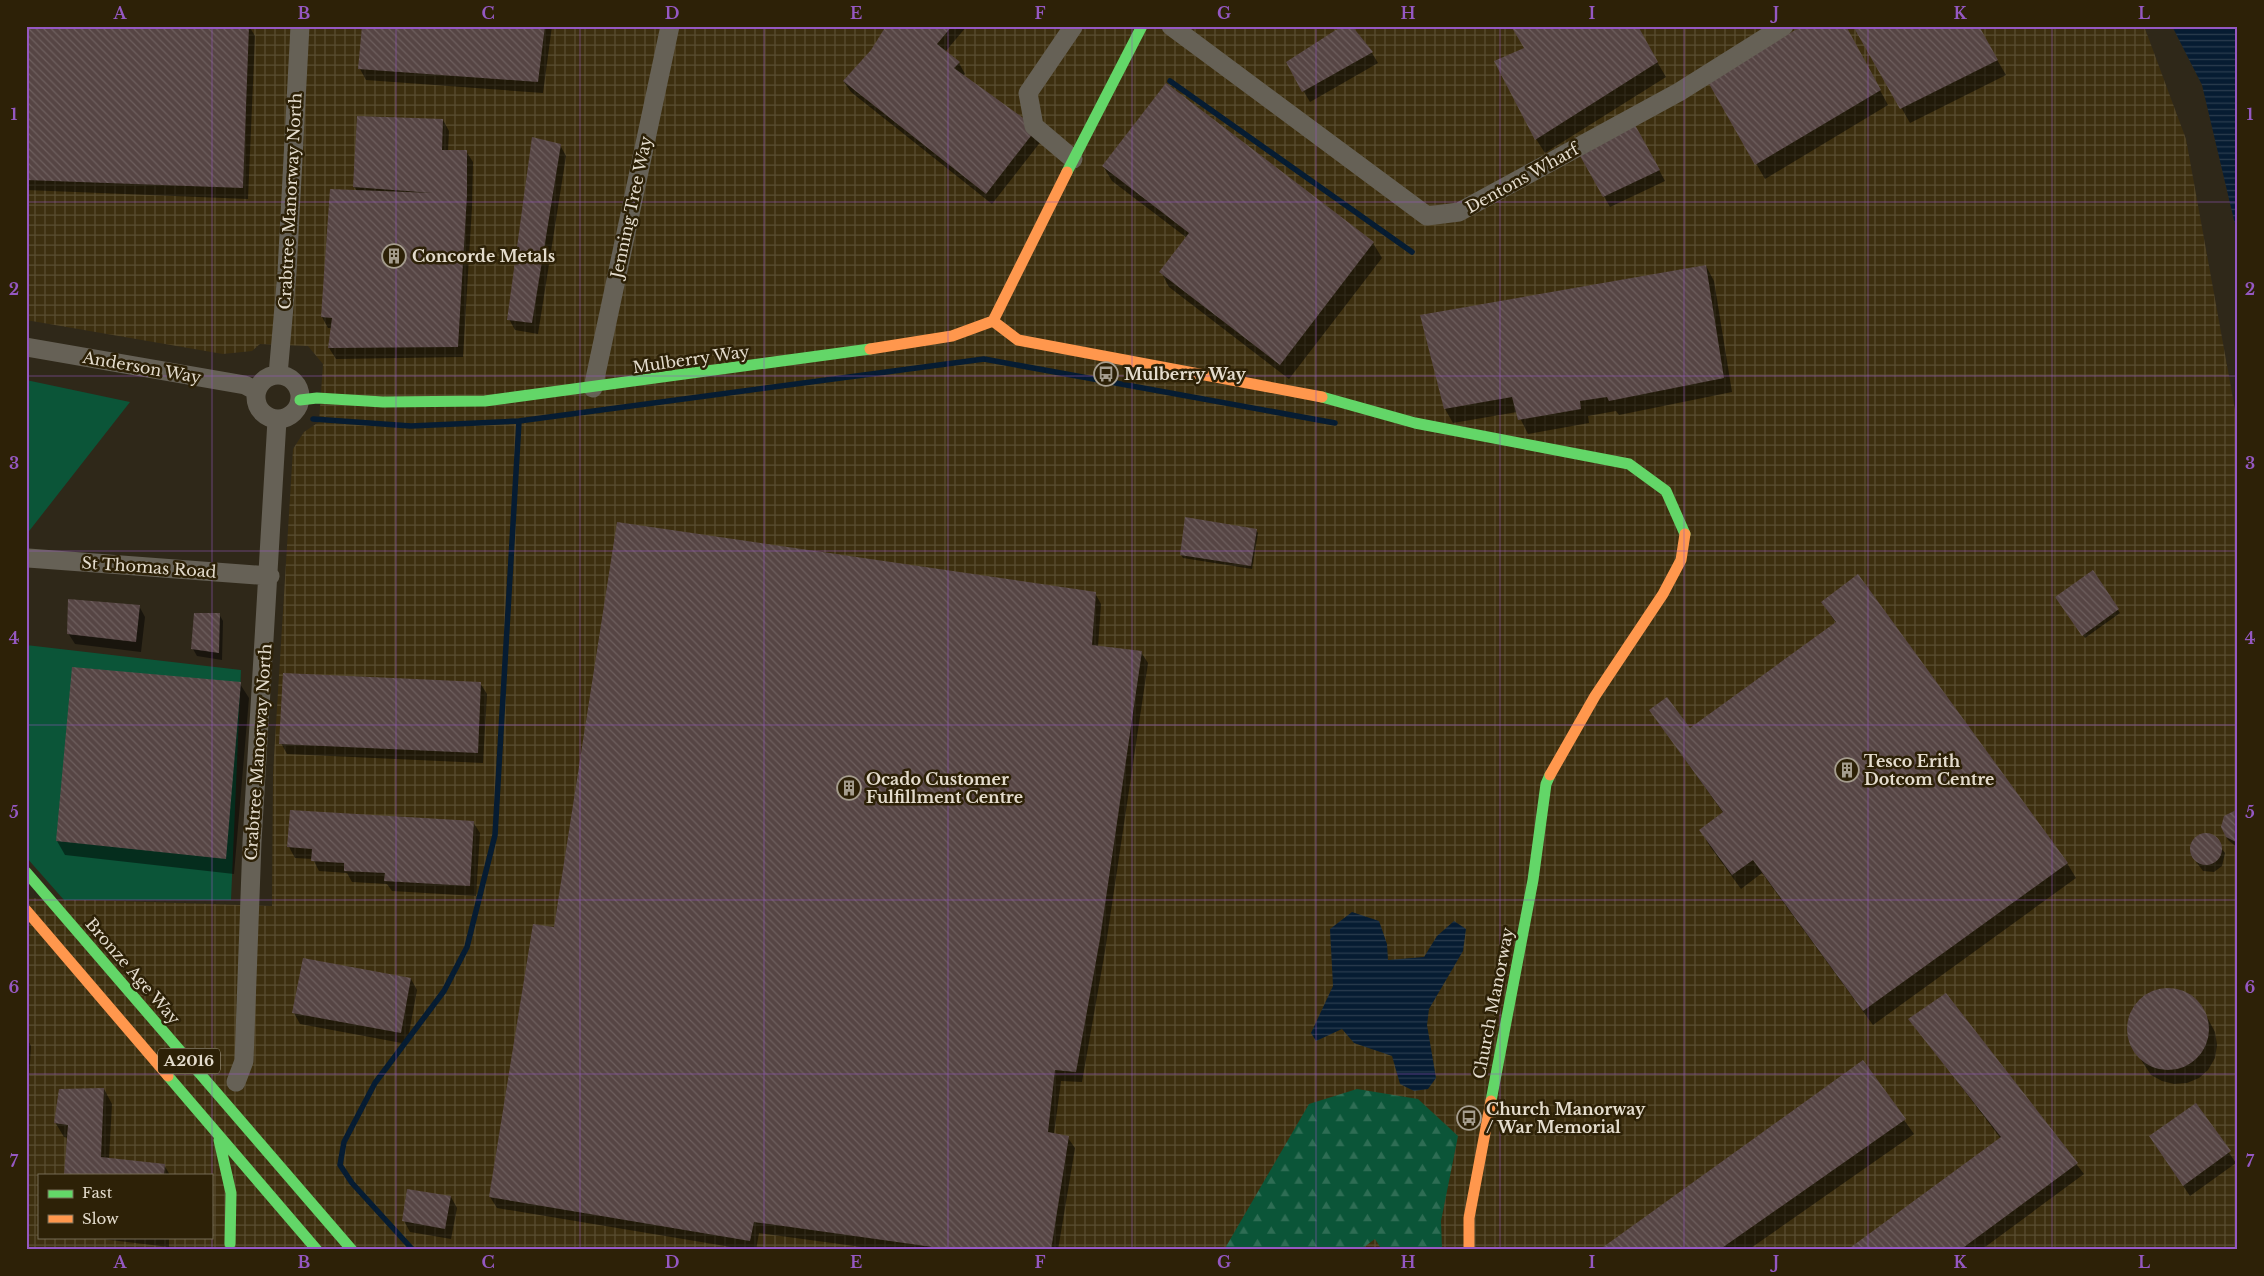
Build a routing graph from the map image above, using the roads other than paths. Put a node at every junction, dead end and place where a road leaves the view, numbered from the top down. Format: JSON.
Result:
{"nodes":[{"id":1,"x":300,"y":26,"type":"edge"},
{"id":2,"x":670,"y":26,"type":"edge"},
{"id":3,"x":1071,"y":26,"type":"edge"},
{"id":4,"x":1142,"y":26,"type":"edge"},
{"id":5,"x":1171,"y":26,"type":"edge"},
{"id":6,"x":1784,"y":26,"type":"edge"},
{"id":7,"x":1073,"y":159,"type":"junction"},
{"id":8,"x":993,"y":321,"type":"junction"},
{"id":9,"x":26,"y":347,"type":"edge"},
{"id":10,"x":278,"y":375,"type":"junction"},
{"id":11,"x":593,"y":388,"type":"junction"},
{"id":12,"x":256,"y":391,"type":"junction"},
{"id":13,"x":300,"y":400,"type":"junction"},
{"id":14,"x":277,"y":420,"type":"junction"},
{"id":15,"x":28,"y":558,"type":"dead end"},
{"id":16,"x":270,"y":576,"type":"junction"},
{"id":17,"x":26,"y":872,"type":"edge"},
{"id":18,"x":26,"y":910,"type":"edge"},
{"id":19,"x":236,"y":1082,"type":"dead end"},
{"id":20,"x":218,"y":1135,"type":"junction"},
{"id":21,"x":230,"y":1247,"type":"edge"},
{"id":22,"x":317,"y":1250,"type":"edge"},
{"id":23,"x":352,"y":1250,"type":"edge"},
{"id":24,"x":1469,"y":1250,"type":"edge"}],
"edges":[{"from":1,"to":10,"type":"street","name":"Crabtree Manorway North"},
{"from":2,"to":11,"type":"street","name":"Jenning Tree Way"},
{"from":3,"to":7,"type":"street"},
{"from":4,"to":7,"type":"street"},
{"from":5,"to":6,"type":"street","name":"Dentons Wharf"},
{"from":7,"to":8,"type":"street"},
{"from":8,"to":11,"type":"street","name":"Mulberry Way"},
{"from":8,"to":24,"type":"street","name":"Church Manorway"},
{"from":9,"to":12,"type":"street","name":"Anderson Way"},
{"from":10,"to":12,"type":"street"},
{"from":10,"to":13,"type":"street"},
{"from":11,"to":13,"type":"street","name":"Mulberry Way"},
{"from":12,"to":14,"type":"street"},
{"from":13,"to":14,"type":"street"},
{"from":14,"to":16,"type":"street","name":"Crabtree Manorway North"},
{"from":15,"to":16,"type":"street","name":"St Thomas Road"},
{"from":16,"to":19,"type":"street","name":"Crabtree Manorway North"},
{"from":17,"to":23,"type":"street","name":"Bronze Age Way","number":"A2016"},
{"from":18,"to":20,"type":"street","number":"A2016"},
{"from":20,"to":21,"type":"street"},
{"from":20,"to":22,"type":"street","number":"A2016"}]}
